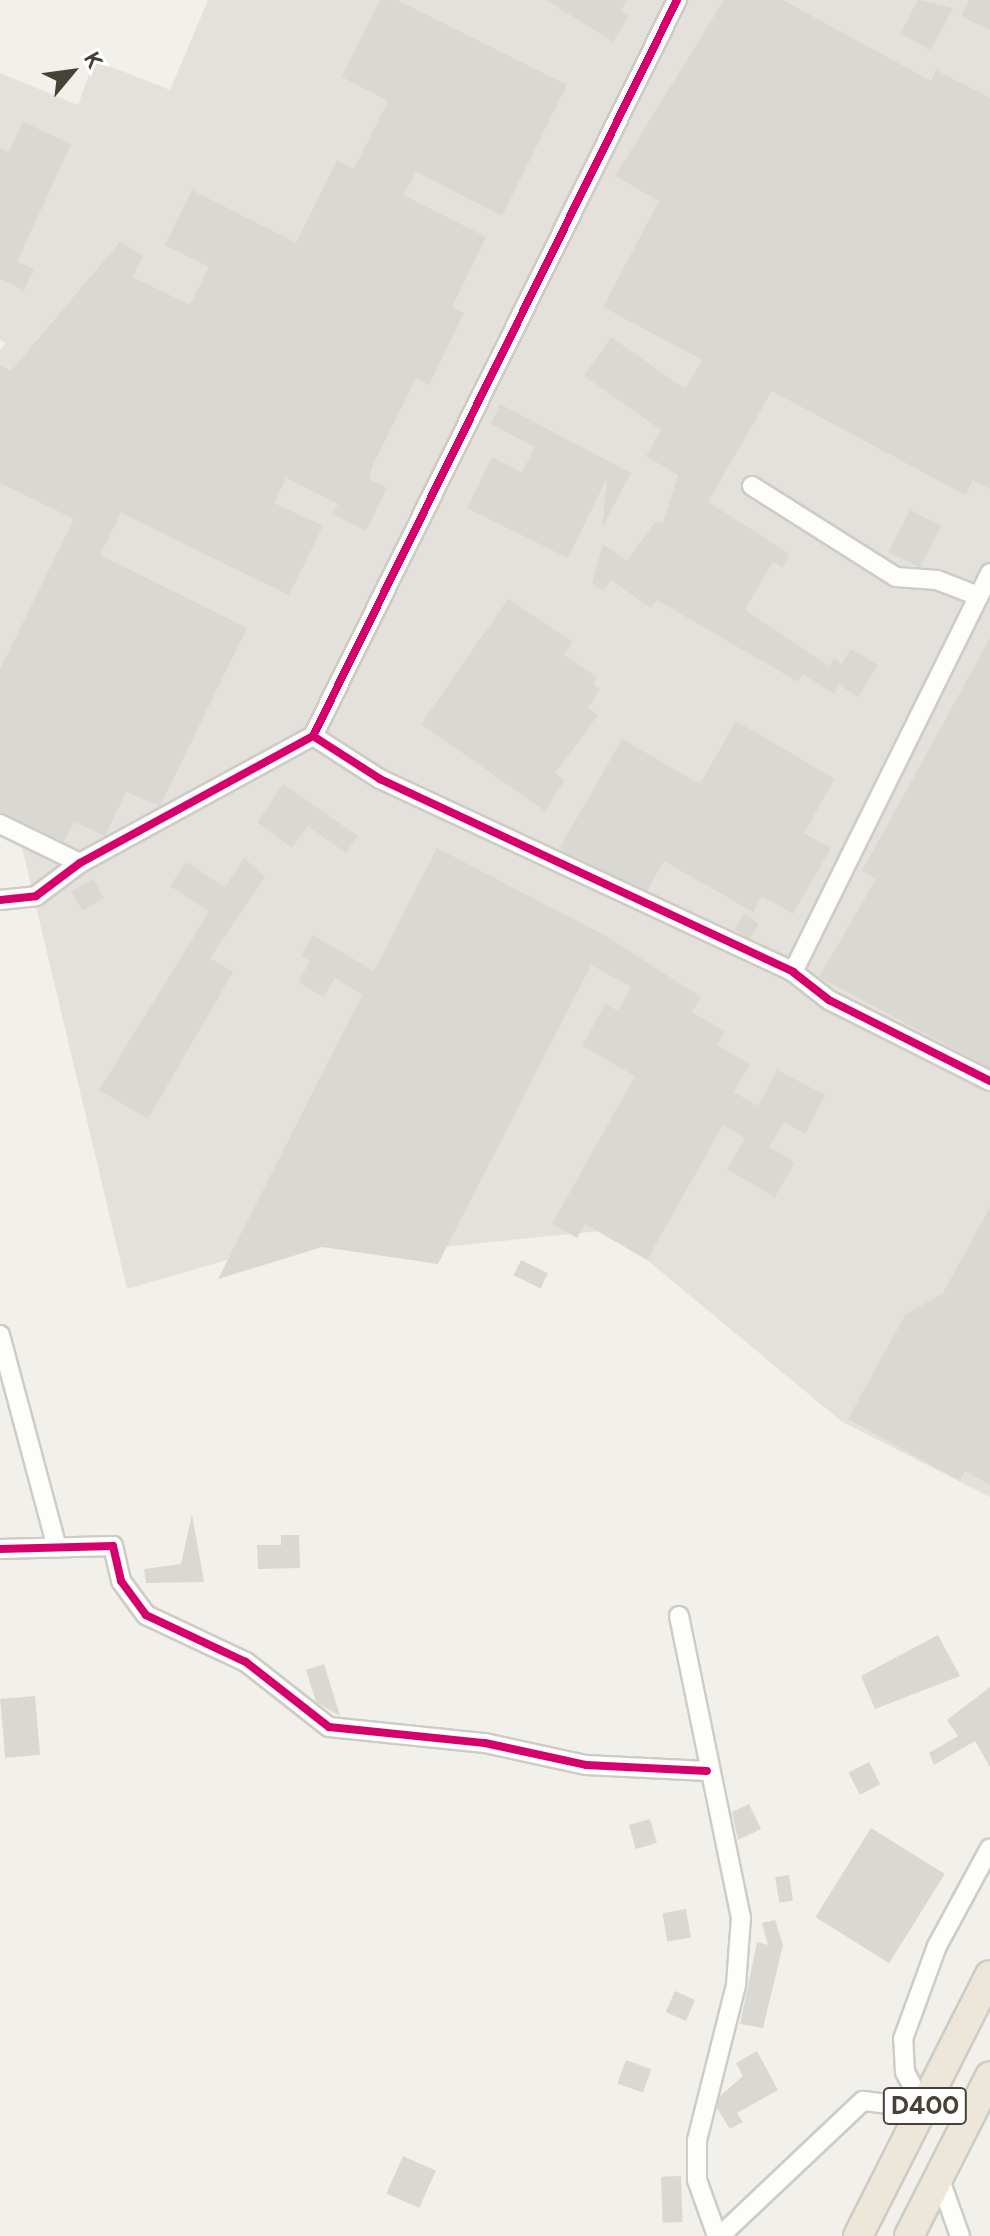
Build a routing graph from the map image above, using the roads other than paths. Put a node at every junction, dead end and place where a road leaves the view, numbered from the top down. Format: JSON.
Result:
{"nodes":[{"id":1,"x":677,"y":0,"type":"edge"},
{"id":2,"x":752,"y":486,"type":"dead end"},
{"id":3,"x":990,"y":573,"type":"edge"},
{"id":4,"x":978,"y":596,"type":"junction"},
{"id":5,"x":313,"y":736,"type":"junction"},
{"id":6,"x":0,"y":824,"type":"edge"},
{"id":7,"x":80,"y":863,"type":"junction"},
{"id":8,"x":0,"y":900,"type":"edge"},
{"id":9,"x":793,"y":972,"type":"junction"},
{"id":10,"x":990,"y":1081,"type":"edge"},
{"id":11,"x":0,"y":1335,"type":"edge"},
{"id":12,"x":57,"y":1547,"type":"junction"},
{"id":13,"x":0,"y":1549,"type":"edge"},
{"id":14,"x":679,"y":1616,"type":"dead end"},
{"id":15,"x":707,"y":1771,"type":"junction"},
{"id":16,"x":990,"y":1848,"type":"edge"},
{"id":17,"x":990,"y":1975,"type":"edge"},
{"id":18,"x":990,"y":2076,"type":"edge"},
{"id":19,"x":924,"y":2108,"type":"junction"},
{"id":20,"x":939,"y":2177,"type":"junction"},
{"id":21,"x":719,"y":2236,"type":"edge"},
{"id":22,"x":858,"y":2236,"type":"edge"},
{"id":23,"x":909,"y":2236,"type":"edge"},
{"id":24,"x":960,"y":2236,"type":"edge"}],
"edges":[{"from":1,"to":5,"type":"street"},
{"from":2,"to":4,"type":"street"},
{"from":3,"to":4,"type":"street"},
{"from":4,"to":9,"type":"street"},
{"from":5,"to":7,"type":"street"},
{"from":5,"to":9,"type":"street"},
{"from":6,"to":7,"type":"street"},
{"from":7,"to":8,"type":"street"},
{"from":9,"to":10,"type":"street"},
{"from":11,"to":12,"type":"street"},
{"from":12,"to":13,"type":"street"},
{"from":12,"to":15,"type":"street"},
{"from":14,"to":15,"type":"street"},
{"from":15,"to":21,"type":"street"},
{"from":16,"to":19,"type":"street"},
{"from":17,"to":19,"type":"highway","number":"D400"},
{"from":18,"to":20,"type":"highway","number":"D400"},
{"from":19,"to":21,"type":"street"},
{"from":19,"to":22,"type":"highway","number":"D400"},
{"from":20,"to":23,"type":"highway","number":"D400"},
{"from":20,"to":24,"type":"street"}]}
